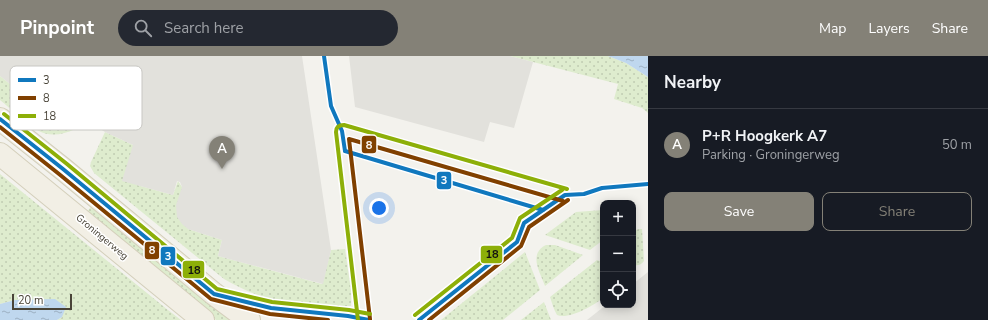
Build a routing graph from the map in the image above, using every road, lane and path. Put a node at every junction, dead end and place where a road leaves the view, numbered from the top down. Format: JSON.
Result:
{"nodes":[{"id":1,"x":0,"y":120,"type":"edge"},
{"id":2,"x":10,"y":128,"type":"edge"},
{"id":3,"x":13,"y":130,"type":"edge"},
{"id":4,"x":0,"y":154,"type":"edge"},
{"id":5,"x":199,"y":318,"type":"edge"},
{"id":6,"x":249,"y":320,"type":"edge"}],
"edges":[{"from":1,"to":2,"type":"main road"},
{"from":3,"to":6,"type":"main road"},
{"from":4,"to":5,"type":"main road","name":"Groningerweg"}]}
